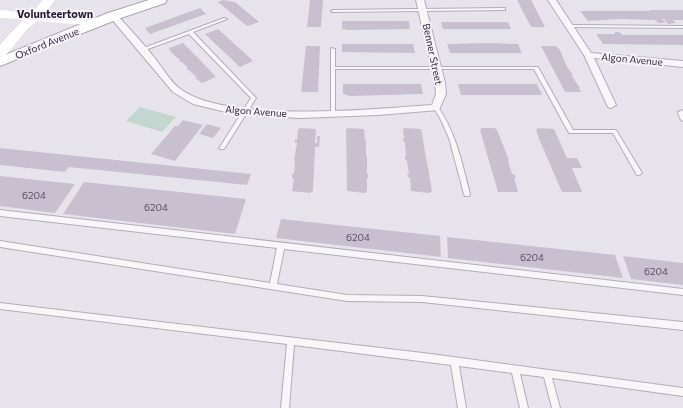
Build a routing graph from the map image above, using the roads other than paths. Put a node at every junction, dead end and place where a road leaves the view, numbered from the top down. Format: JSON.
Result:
{"nodes":[{"id":1,"x":161,"y":0,"type":"edge"},
{"id":2,"x":420,"y":0,"type":"edge"},
{"id":3,"x":552,"y":0,"type":"edge"},
{"id":4,"x":56,"y":3,"type":"edge"},
{"id":5,"x":422,"y":9,"type":"junction"},
{"id":6,"x":504,"y":9,"type":"dead end"},
{"id":7,"x":333,"y":11,"type":"dead end"},
{"id":8,"x":0,"y":14,"type":"edge"},
{"id":9,"x":36,"y":16,"type":"junction"},
{"id":10,"x":106,"y":19,"type":"junction"},
{"id":11,"x":225,"y":19,"type":"dead end"},
{"id":12,"x":0,"y":23,"type":"edge"},
{"id":13,"x":24,"y":25,"type":"junction"},
{"id":14,"x":80,"y":25,"type":"junction"},
{"id":15,"x":570,"y":26,"type":"junction"},
{"id":16,"x":683,"y":27,"type":"edge"},
{"id":17,"x":190,"y":32,"type":"junction"},
{"id":18,"x":143,"y":49,"type":"junction"},
{"id":19,"x":333,"y":49,"type":"dead end"},
{"id":20,"x":0,"y":53,"type":"edge"},
{"id":21,"x":588,"y":56,"type":"junction"},
{"id":22,"x":0,"y":62,"type":"edge"},
{"id":23,"x":683,"y":64,"type":"edge"},
{"id":24,"x":333,"y":68,"type":"junction"},
{"id":25,"x":437,"y":68,"type":"junction"},
{"id":26,"x":611,"y":105,"type":"dead end"},
{"id":27,"x":436,"y":108,"type":"junction"},
{"id":28,"x":245,"y":112,"type":"junction"},
{"id":29,"x":683,"y":112,"type":"edge"},
{"id":30,"x":333,"y":113,"type":"junction"},
{"id":31,"x":683,"y":119,"type":"edge"},
{"id":32,"x":222,"y":148,"type":"dead end"},
{"id":33,"x":639,"y":173,"type":"dead end"},
{"id":34,"x":467,"y":194,"type":"dead end"},
{"id":35,"x":0,"y":213,"type":"edge"},
{"id":36,"x":0,"y":244,"type":"edge"},
{"id":37,"x":281,"y":246,"type":"junction"},
{"id":38,"x":274,"y":287,"type":"junction"},
{"id":39,"x":683,"y":292,"type":"edge"},
{"id":40,"x":0,"y":306,"type":"edge"},
{"id":41,"x":683,"y":326,"type":"edge"},
{"id":42,"x":291,"y":341,"type":"junction"},
{"id":43,"x":454,"y":361,"type":"junction"},
{"id":44,"x":515,"y":369,"type":"junction"},
{"id":45,"x":547,"y":374,"type":"junction"},
{"id":46,"x":683,"y":392,"type":"edge"},
{"id":47,"x":285,"y":408,"type":"edge"},
{"id":48,"x":462,"y":408,"type":"edge"},
{"id":49,"x":524,"y":408,"type":"edge"},
{"id":50,"x":556,"y":408,"type":"edge"}],
"edges":[{"from":1,"to":10,"type":"main road","name":"Oxford Avenue"},
{"from":2,"to":5,"type":"street","name":"Benner Street"},
{"from":3,"to":15,"type":"street"},
{"from":4,"to":9,"type":"street"},
{"from":4,"to":14,"type":"street"},
{"from":5,"to":6,"type":"lane"},
{"from":5,"to":7,"type":"lane"},
{"from":5,"to":25,"type":"street","name":"Benner Street"},
{"from":8,"to":9,"type":"street"},
{"from":9,"to":13,"type":"street"},
{"from":9,"to":14,"type":"street"},
{"from":10,"to":14,"type":"main road","name":"Oxford Avenue"},
{"from":10,"to":18,"type":"street","name":"Algon Avenue"},
{"from":11,"to":17,"type":"lane"},
{"from":12,"to":13,"type":"street"},
{"from":13,"to":14,"type":"street"},
{"from":13,"to":20,"type":"street"},
{"from":14,"to":22,"type":"main road","name":"Oxford Avenue"},
{"from":15,"to":16,"type":"lane"},
{"from":15,"to":21,"type":"street"},
{"from":17,"to":18,"type":"lane"},
{"from":17,"to":28,"type":"lane"},
{"from":18,"to":28,"type":"street","name":"Algon Avenue"},
{"from":19,"to":24,"type":"lane"},
{"from":21,"to":23,"type":"street","name":"Algon Avenue"},
{"from":21,"to":26,"type":"street","name":"Algon Avenue"},
{"from":24,"to":25,"type":"lane"},
{"from":24,"to":30,"type":"lane"},
{"from":25,"to":27,"type":"street","name":"Benner Street"},
{"from":25,"to":33,"type":"lane"},
{"from":27,"to":30,"type":"street","name":"Algon Avenue"},
{"from":27,"to":34,"type":"lane"},
{"from":28,"to":30,"type":"street","name":"Algon Avenue"},
{"from":28,"to":32,"type":"lane"},
{"from":29,"to":31,"type":"lane"},
{"from":35,"to":37,"type":"lane"},
{"from":36,"to":38,"type":"lane"},
{"from":37,"to":38,"type":"lane"},
{"from":37,"to":39,"type":"lane"},
{"from":38,"to":41,"type":"lane"},
{"from":40,"to":42,"type":"lane"},
{"from":42,"to":43,"type":"lane"},
{"from":42,"to":47,"type":"lane"},
{"from":43,"to":44,"type":"lane"},
{"from":43,"to":48,"type":"lane"},
{"from":44,"to":45,"type":"lane"},
{"from":44,"to":49,"type":"lane"},
{"from":45,"to":46,"type":"lane"},
{"from":45,"to":50,"type":"lane"}]}
